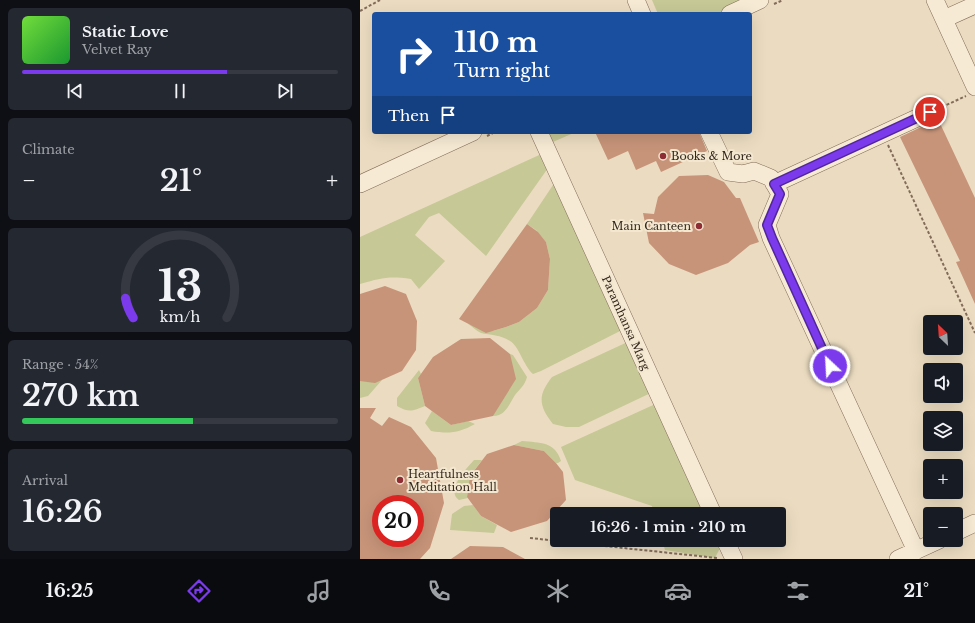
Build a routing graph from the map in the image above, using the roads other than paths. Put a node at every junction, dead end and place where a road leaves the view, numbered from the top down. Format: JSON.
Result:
{"nodes":[{"id":1,"x":636,"y":0,"type":"edge"},
{"id":2,"x":646,"y":0,"type":"edge"},
{"id":3,"x":760,"y":0,"type":"edge"},
{"id":4,"x":935,"y":0,"type":"edge"},
{"id":5,"x":975,"y":5,"type":"edge"},
{"id":6,"x":641,"y":12,"type":"edge"},
{"id":7,"x":651,"y":12,"type":"edge"},
{"id":8,"x":734,"y":12,"type":"edge"},
{"id":9,"x":944,"y":19,"type":"junction"},
{"id":10,"x":972,"y":91,"type":"edge"},
{"id":11,"x":930,"y":112,"type":"road end"},
{"id":12,"x":470,"y":134,"type":"edge"},
{"id":13,"x":541,"y":134,"type":"edge"},
{"id":14,"x":710,"y":134,"type":"edge"},
{"id":15,"x":360,"y":184,"type":"edge"},
{"id":16,"x":774,"y":184,"type":"junction"},
{"id":17,"x":710,"y":507,"type":"edge"},
{"id":18,"x":975,"y":523,"type":"edge"},
{"id":19,"x":963,"y":529,"type":"edge"},
{"id":20,"x":725,"y":547,"type":"edge"},
{"id":21,"x":924,"y":547,"type":"edge"},
{"id":22,"x":916,"y":551,"type":"junction"},
{"id":23,"x":726,"y":559,"type":"edge"},
{"id":24,"x":898,"y":559,"type":"edge"}],
"edges":[{"from":1,"to":6,"type":"lane"},
{"from":2,"to":7,"type":"lane"},
{"from":3,"to":8,"type":"lane"},
{"from":4,"to":9,"type":"lane"},
{"from":5,"to":9,"type":"lane"},
{"from":9,"to":10,"type":"lane"},
{"from":11,"to":16,"type":"lane"},
{"from":12,"to":15,"type":"lane"},
{"from":13,"to":17,"type":"lane","name":"Paramhansa Marg"},
{"from":14,"to":16,"type":"lane"},
{"from":16,"to":22,"type":"lane"},
{"from":18,"to":19,"type":"lane"},
{"from":20,"to":23,"type":"lane"},
{"from":21,"to":22,"type":"lane"},
{"from":22,"to":24,"type":"lane"}]}
